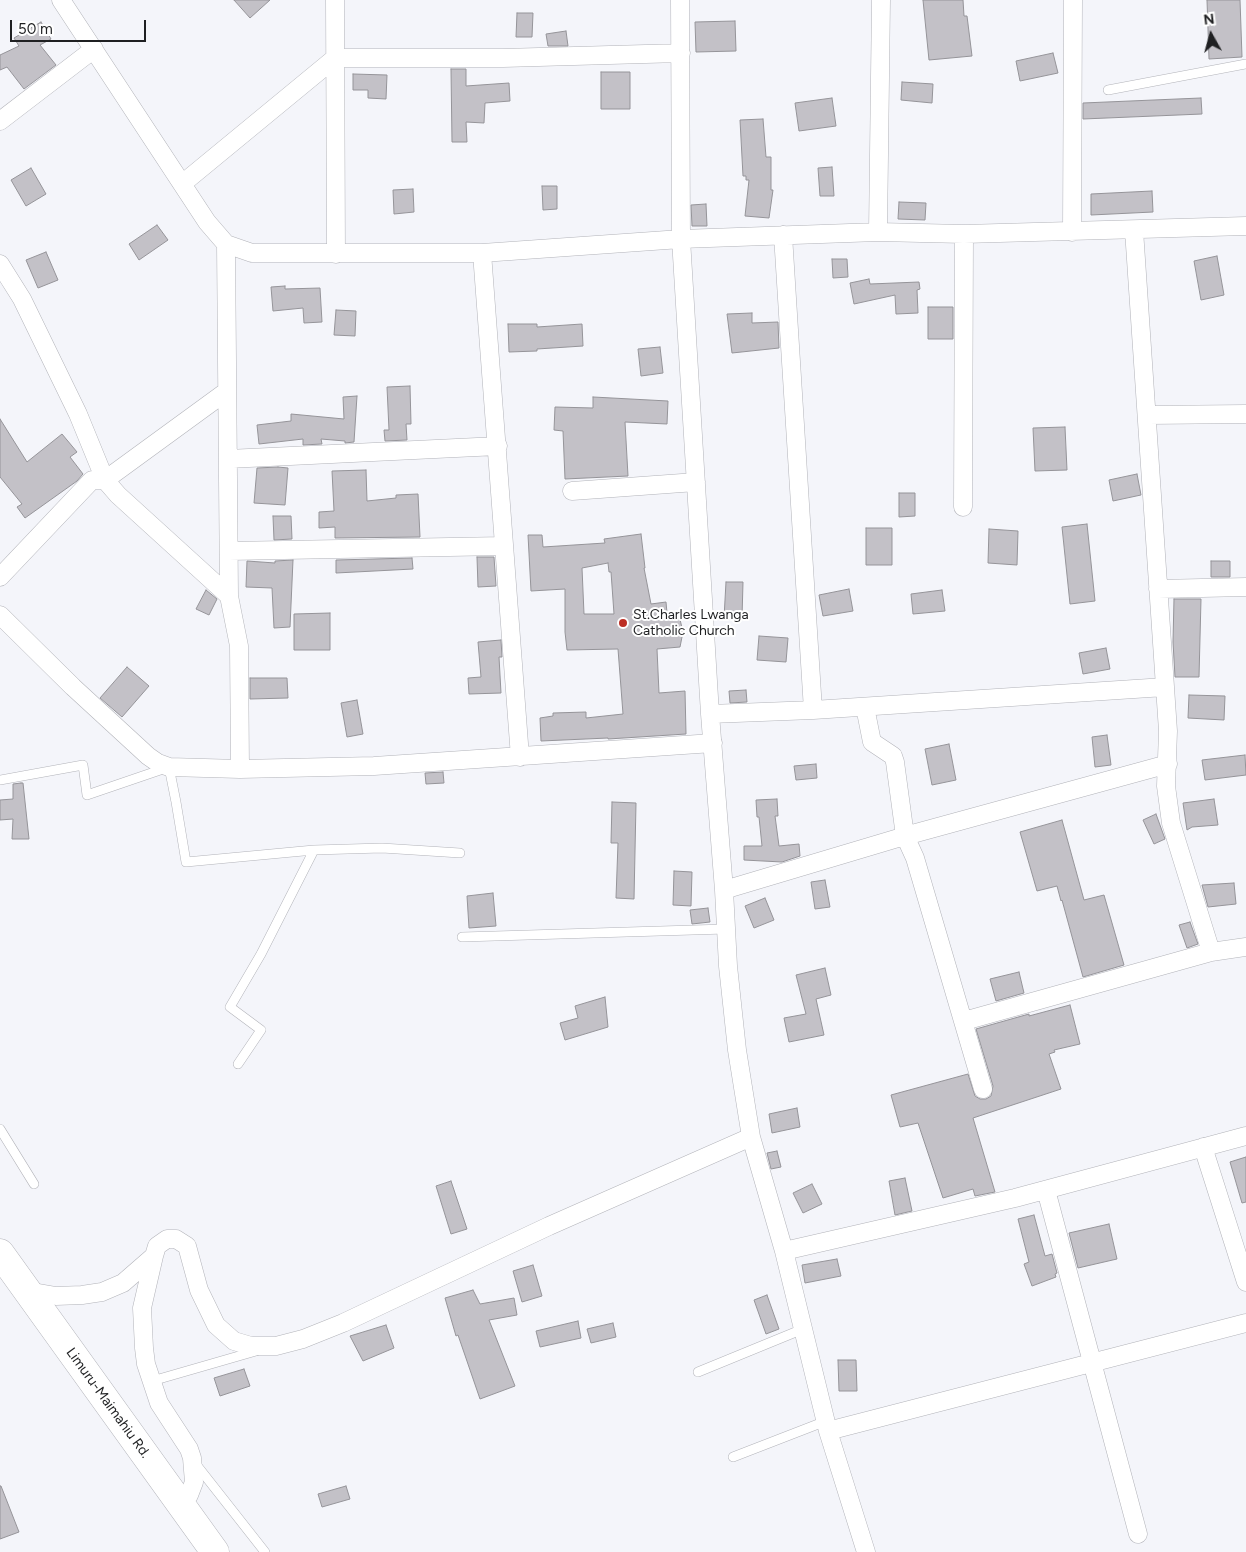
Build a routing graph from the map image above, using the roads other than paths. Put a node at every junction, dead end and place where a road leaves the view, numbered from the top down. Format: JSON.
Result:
{"nodes":[{"id":1,"x":61,"y":0,"type":"edge"},
{"id":2,"x":336,"y":0,"type":"edge"},
{"id":3,"x":680,"y":0,"type":"edge"},
{"id":4,"x":882,"y":0,"type":"edge"},
{"id":5,"x":1073,"y":0,"type":"edge"},
{"id":6,"x":94,"y":48,"type":"junction"},
{"id":7,"x":681,"y":53,"type":"junction"},
{"id":8,"x":336,"y":58,"type":"junction"},
{"id":9,"x":1246,"y":64,"type":"edge"},
{"id":10,"x":1108,"y":90,"type":"dead end"},
{"id":11,"x":0,"y":121,"type":"edge"},
{"id":12,"x":182,"y":184,"type":"junction"},
{"id":13,"x":1246,"y":226,"type":"edge"},
{"id":14,"x":1134,"y":230,"type":"junction"},
{"id":15,"x":878,"y":232,"type":"junction"},
{"id":16,"x":1072,"y":232,"type":"junction"},
{"id":17,"x":964,"y":234,"type":"junction"},
{"id":18,"x":783,"y":235,"type":"junction"},
{"id":19,"x":681,"y":239,"type":"junction"},
{"id":20,"x":226,"y":244,"type":"junction"},
{"id":21,"x":482,"y":253,"type":"junction"},
{"id":22,"x":336,"y":254,"type":"junction"},
{"id":23,"x":0,"y":264,"type":"edge"},
{"id":24,"x":227,"y":391,"type":"junction"},
{"id":25,"x":1246,"y":414,"type":"edge"},
{"id":26,"x":1148,"y":415,"type":"junction"},
{"id":27,"x":498,"y":446,"type":"junction"},
{"id":28,"x":228,"y":459,"type":"junction"},
{"id":29,"x":105,"y":480,"type":"junction"},
{"id":30,"x":696,"y":482,"type":"junction"},
{"id":31,"x":572,"y":491,"type":"dead end"},
{"id":32,"x":963,"y":508,"type":"dead end"},
{"id":33,"x":504,"y":546,"type":"junction"},
{"id":34,"x":229,"y":551,"type":"junction"},
{"id":35,"x":0,"y":577,"type":"edge"},
{"id":36,"x":1246,"y":587,"type":"edge"},
{"id":37,"x":1158,"y":588,"type":"junction"},
{"id":38,"x":229,"y":596,"type":"junction"},
{"id":39,"x":0,"y":615,"type":"edge"},
{"id":40,"x":1165,"y":687,"type":"junction"},
{"id":41,"x":865,"y":707,"type":"junction"},
{"id":42,"x":813,"y":710,"type":"junction"},
{"id":43,"x":710,"y":714,"type":"junction"},
{"id":44,"x":713,"y":743,"type":"junction"},
{"id":45,"x":520,"y":757,"type":"junction"},
{"id":46,"x":1168,"y":764,"type":"junction"},
{"id":47,"x":169,"y":767,"type":"junction"},
{"id":48,"x":240,"y":769,"type":"junction"},
{"id":49,"x":0,"y":780,"type":"edge"},
{"id":50,"x":905,"y":836,"type":"junction"},
{"id":51,"x":314,"y":850,"type":"junction"},
{"id":52,"x":460,"y":853,"type":"dead end"},
{"id":53,"x":724,"y":890,"type":"junction"},
{"id":54,"x":726,"y":929,"type":"junction"},
{"id":55,"x":462,"y":937,"type":"dead end"},
{"id":56,"x":1246,"y":947,"type":"edge"},
{"id":57,"x":1211,"y":952,"type":"junction"},
{"id":58,"x":964,"y":1021,"type":"junction"},
{"id":59,"x":238,"y":1064,"type":"dead end"},
{"id":60,"x":983,"y":1089,"type":"dead end"},
{"id":61,"x":0,"y":1129,"type":"edge"},
{"id":62,"x":1246,"y":1136,"type":"edge"},
{"id":63,"x":751,"y":1137,"type":"junction"},
{"id":64,"x":1203,"y":1147,"type":"junction"},
{"id":65,"x":34,"y":1184,"type":"dead end"},
{"id":66,"x":1046,"y":1190,"type":"junction"},
{"id":67,"x":784,"y":1251,"type":"junction"},
{"id":68,"x":0,"y":1253,"type":"edge"},
{"id":69,"x":154,"y":1256,"type":"junction"},
{"id":70,"x":1246,"y":1282,"type":"edge"},
{"id":71,"x":25,"y":1289,"type":"junction"},
{"id":72,"x":1246,"y":1322,"type":"edge"},
{"id":73,"x":803,"y":1329,"type":"junction"},
{"id":74,"x":271,"y":1346,"type":"junction"},
{"id":75,"x":1092,"y":1363,"type":"junction"},
{"id":76,"x":698,"y":1372,"type":"dead end"},
{"id":77,"x":152,"y":1381,"type":"junction"},
{"id":78,"x":827,"y":1426,"type":"junction"},
{"id":79,"x":733,"y":1457,"type":"dead end"},
{"id":80,"x":192,"y":1458,"type":"junction"},
{"id":81,"x":180,"y":1503,"type":"junction"},
{"id":82,"x":1138,"y":1534,"type":"dead end"},
{"id":83,"x":215,"y":1552,"type":"edge"},
{"id":84,"x":265,"y":1552,"type":"edge"},
{"id":85,"x":866,"y":1552,"type":"edge"}],
"edges":[{"from":1,"to":6,"type":"street"},
{"from":2,"to":8,"type":"street"},
{"from":3,"to":7,"type":"street"},
{"from":4,"to":15,"type":"street"},
{"from":5,"to":16,"type":"street"},
{"from":6,"to":11,"type":"street"},
{"from":6,"to":12,"type":"street"},
{"from":7,"to":8,"type":"street"},
{"from":7,"to":19,"type":"street"},
{"from":8,"to":12,"type":"street"},
{"from":8,"to":22,"type":"street"},
{"from":9,"to":10,"type":"lane"},
{"from":12,"to":20,"type":"street"},
{"from":13,"to":14,"type":"street"},
{"from":14,"to":16,"type":"street"},
{"from":14,"to":26,"type":"street"},
{"from":15,"to":17,"type":"street"},
{"from":15,"to":18,"type":"street"},
{"from":16,"to":17,"type":"street"},
{"from":17,"to":32,"type":"street"},
{"from":18,"to":19,"type":"street"},
{"from":18,"to":42,"type":"street"},
{"from":19,"to":21,"type":"street"},
{"from":19,"to":30,"type":"street"},
{"from":20,"to":22,"type":"street"},
{"from":20,"to":24,"type":"street"},
{"from":21,"to":22,"type":"street"},
{"from":21,"to":27,"type":"street"},
{"from":23,"to":29,"type":"street"},
{"from":24,"to":28,"type":"street"},
{"from":24,"to":29,"type":"street"},
{"from":25,"to":26,"type":"street"},
{"from":26,"to":37,"type":"street"},
{"from":27,"to":28,"type":"street"},
{"from":27,"to":33,"type":"street"},
{"from":28,"to":34,"type":"street"},
{"from":29,"to":35,"type":"street"},
{"from":29,"to":38,"type":"street"},
{"from":30,"to":31,"type":"street"},
{"from":30,"to":43,"type":"street"},
{"from":33,"to":34,"type":"street"},
{"from":33,"to":45,"type":"street"},
{"from":34,"to":38,"type":"street"},
{"from":36,"to":37,"type":"street"},
{"from":37,"to":40,"type":"street"},
{"from":38,"to":48,"type":"street"},
{"from":39,"to":47,"type":"street"},
{"from":40,"to":41,"type":"street"},
{"from":40,"to":46,"type":"street"},
{"from":41,"to":42,"type":"street"},
{"from":41,"to":50,"type":"street"},
{"from":42,"to":43,"type":"street"},
{"from":43,"to":44,"type":"street"},
{"from":44,"to":45,"type":"street"},
{"from":44,"to":53,"type":"street"},
{"from":45,"to":48,"type":"street"},
{"from":46,"to":50,"type":"street"},
{"from":46,"to":57,"type":"street"},
{"from":47,"to":48,"type":"street"},
{"from":47,"to":49,"type":"lane"},
{"from":47,"to":51,"type":"lane"},
{"from":50,"to":53,"type":"street"},
{"from":50,"to":58,"type":"street"},
{"from":51,"to":52,"type":"lane"},
{"from":51,"to":59,"type":"lane"},
{"from":53,"to":54,"type":"street"},
{"from":54,"to":55,"type":"lane"},
{"from":54,"to":63,"type":"street"},
{"from":56,"to":57,"type":"street"},
{"from":57,"to":58,"type":"street"},
{"from":58,"to":60,"type":"street"},
{"from":61,"to":65,"type":"lane"},
{"from":62,"to":64,"type":"street"},
{"from":63,"to":67,"type":"street"},
{"from":63,"to":74,"type":"street"},
{"from":64,"to":66,"type":"street"},
{"from":64,"to":70,"type":"street"},
{"from":66,"to":67,"type":"street"},
{"from":66,"to":75,"type":"street"},
{"from":67,"to":73,"type":"street"},
{"from":68,"to":71,"type":"highway","name":"Limuru-Maimahiu Rd."},
{"from":69,"to":71,"type":"street"},
{"from":69,"to":74,"type":"street"},
{"from":69,"to":77,"type":"street"},
{"from":71,"to":81,"type":"highway","name":"Limuru-Maimahiu Rd."},
{"from":72,"to":75,"type":"street"},
{"from":73,"to":76,"type":"lane"},
{"from":73,"to":78,"type":"street"},
{"from":74,"to":77,"type":"lane"},
{"from":75,"to":78,"type":"street"},
{"from":75,"to":82,"type":"street"},
{"from":77,"to":80,"type":"street"},
{"from":78,"to":79,"type":"lane"},
{"from":78,"to":85,"type":"street"},
{"from":80,"to":81,"type":"street"},
{"from":80,"to":84,"type":"lane"},
{"from":81,"to":83,"type":"highway","name":"Limuru-Maimahiu Rd."}]}
